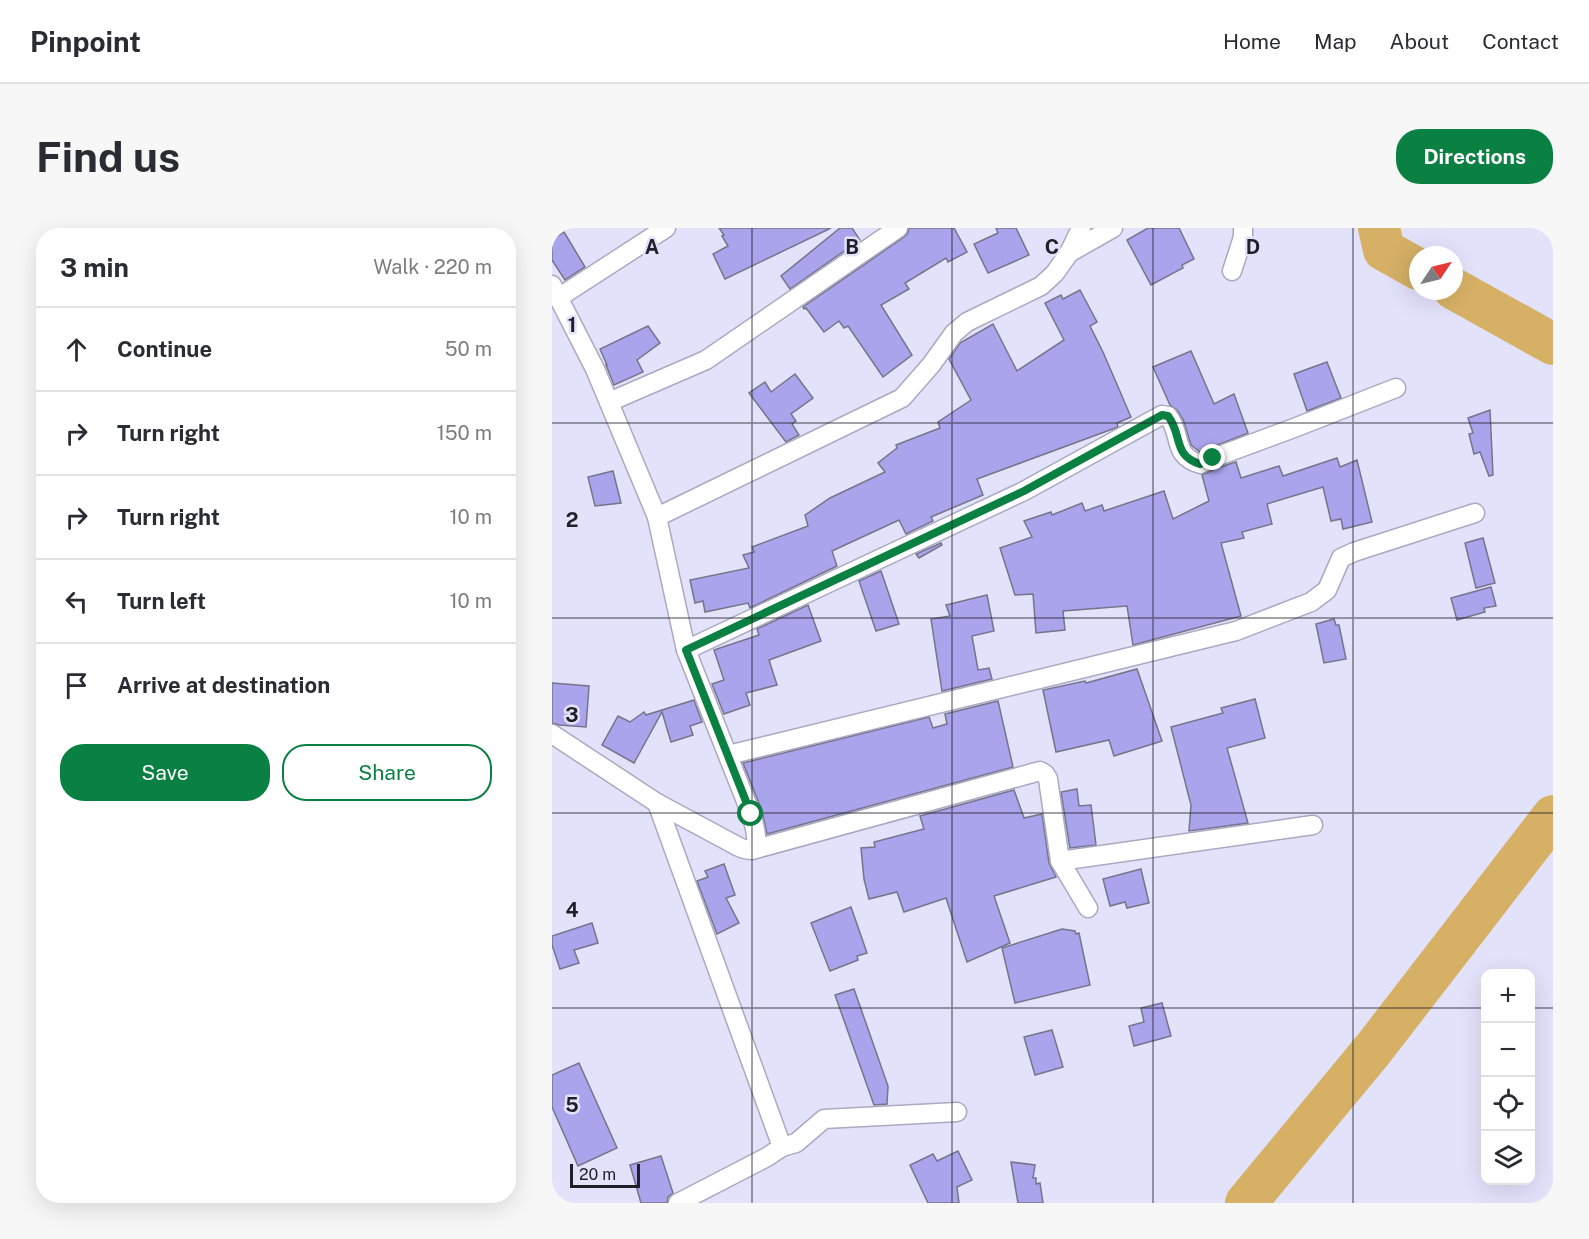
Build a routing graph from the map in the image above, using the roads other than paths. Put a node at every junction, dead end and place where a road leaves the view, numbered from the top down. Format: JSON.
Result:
{"nodes":[{"id":1,"x":666,"y":228,"type":"edge"},
{"id":2,"x":898,"y":228,"type":"edge"},
{"id":3,"x":1081,"y":228,"type":"edge"},
{"id":4,"x":1113,"y":228,"type":"edge"},
{"id":5,"x":1244,"y":228,"type":"edge"},
{"id":6,"x":1069,"y":253,"type":"junction"},
{"id":7,"x":1232,"y":271,"type":"dead end"},
{"id":8,"x":555,"y":291,"type":"edge"},
{"id":9,"x":1396,"y":388,"type":"dead end"},
{"id":10,"x":609,"y":402,"type":"junction"},
{"id":11,"x":1475,"y":513,"type":"dead end"},
{"id":12,"x":657,"y":517,"type":"junction"},
{"id":13,"x":686,"y":650,"type":"junction"},
{"id":14,"x":552,"y":734,"type":"edge"},
{"id":15,"x":728,"y":755,"type":"junction"},
{"id":16,"x":657,"y":804,"type":"junction"},
{"id":17,"x":1313,"y":825,"type":"dead end"},
{"id":18,"x":752,"y":849,"type":"junction"},
{"id":19,"x":1059,"y":861,"type":"junction"},
{"id":20,"x":1088,"y":908,"type":"dead end"},
{"id":21,"x":957,"y":1112,"type":"dead end"},
{"id":22,"x":782,"y":1147,"type":"junction"},
{"id":23,"x":678,"y":1203,"type":"edge"}],
"edges":[{"from":1,"to":8,"type":"street"},
{"from":2,"to":10,"type":"street"},
{"from":3,"to":6,"type":"street"},
{"from":4,"to":6,"type":"street"},
{"from":5,"to":7,"type":"street"},
{"from":6,"to":12,"type":"street"},
{"from":8,"to":10,"type":"street"},
{"from":9,"to":13,"type":"street"},
{"from":10,"to":12,"type":"street"},
{"from":11,"to":15,"type":"street"},
{"from":12,"to":13,"type":"street"},
{"from":13,"to":15,"type":"street"},
{"from":14,"to":16,"type":"street"},
{"from":15,"to":18,"type":"street"},
{"from":16,"to":18,"type":"street"},
{"from":16,"to":22,"type":"street"},
{"from":17,"to":19,"type":"street"},
{"from":18,"to":19,"type":"street"},
{"from":19,"to":20,"type":"street"},
{"from":21,"to":22,"type":"street"},
{"from":22,"to":23,"type":"street"}]}
